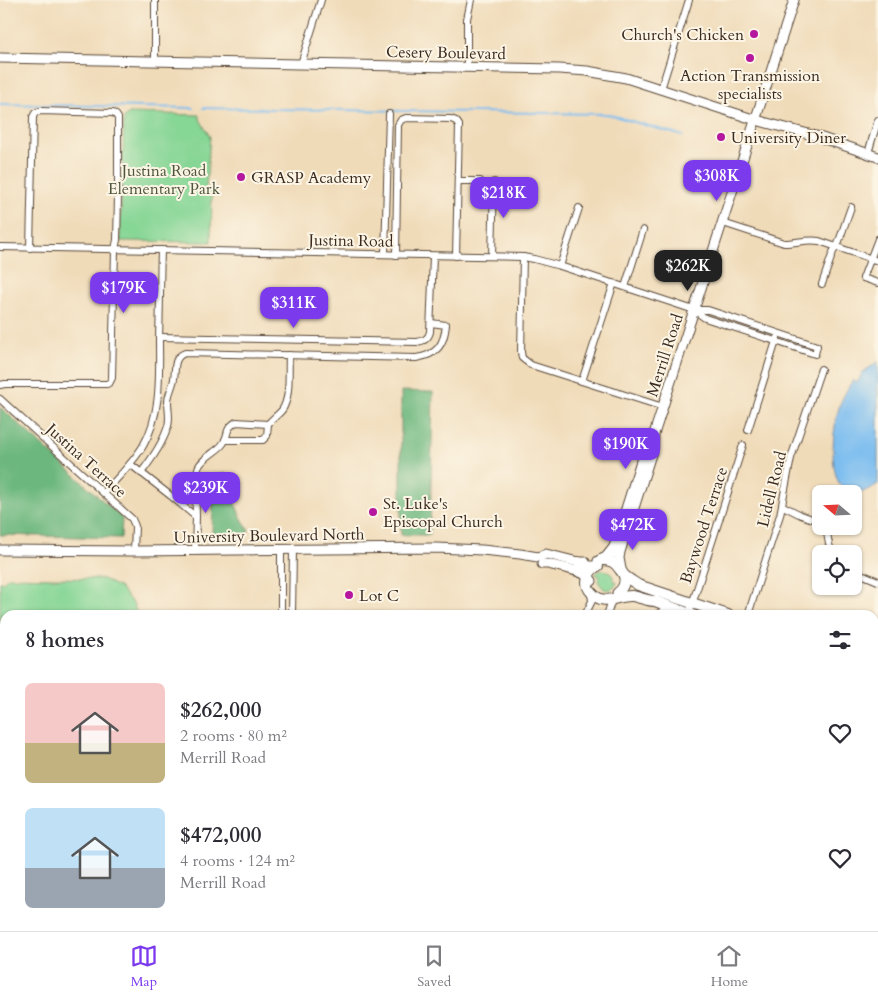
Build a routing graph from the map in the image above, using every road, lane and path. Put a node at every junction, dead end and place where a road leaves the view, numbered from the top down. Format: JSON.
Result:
{"nodes":[{"id":1,"x":155,"y":0,"type":"edge"},
{"id":2,"x":321,"y":0,"type":"edge"},
{"id":3,"x":471,"y":0,"type":"edge"},
{"id":4,"x":688,"y":0,"type":"edge"},
{"id":5,"x":794,"y":0,"type":"edge"},
{"id":6,"x":0,"y":58,"type":"edge"},
{"id":7,"x":154,"y":61,"type":"junction"},
{"id":8,"x":301,"y":64,"type":"junction"},
{"id":9,"x":466,"y":68,"type":"junction"},
{"id":10,"x":661,"y":89,"type":"junction"},
{"id":11,"x":389,"y":114,"type":"dead end"},
{"id":12,"x":756,"y":120,"type":"junction"},
{"id":13,"x":878,"y":120,"type":"edge"},
{"id":14,"x":868,"y":153,"type":"junction"},
{"id":15,"x":878,"y":156,"type":"edge"},
{"id":16,"x":458,"y":181,"type":"junction"},
{"id":17,"x":480,"y":181,"type":"dead end"},
{"id":18,"x":494,"y":182,"type":"dead end"},
{"id":19,"x":851,"y":207,"type":"dead end"},
{"id":20,"x":578,"y":208,"type":"dead end"},
{"id":21,"x":722,"y":223,"type":"junction"},
{"id":22,"x":643,"y":230,"type":"dead end"},
{"id":23,"x":878,"y":239,"type":"edge"},
{"id":24,"x":0,"y":247,"type":"edge"},
{"id":25,"x":836,"y":247,"type":"junction"},
{"id":26,"x":30,"y":248,"type":"junction"},
{"id":27,"x":115,"y":249,"type":"junction"},
{"id":28,"x":161,"y":250,"type":"junction"},
{"id":29,"x":385,"y":254,"type":"junction"},
{"id":30,"x":396,"y":255,"type":"junction"},
{"id":31,"x":433,"y":256,"type":"junction"},
{"id":32,"x":456,"y":256,"type":"junction"},
{"id":33,"x":492,"y":256,"type":"junction"},
{"id":34,"x":523,"y":257,"type":"junction"},
{"id":35,"x":871,"y":259,"type":"junction"},
{"id":36,"x":878,"y":261,"type":"edge"},
{"id":37,"x":560,"y":266,"type":"junction"},
{"id":38,"x":614,"y":283,"type":"junction"},
{"id":39,"x":878,"y":283,"type":"edge"},
{"id":40,"x":822,"y":284,"type":"dead end"},
{"id":41,"x":625,"y":287,"type":"junction"},
{"id":42,"x":694,"y":310,"type":"junction"},
{"id":43,"x":431,"y":323,"type":"junction"},
{"id":44,"x":778,"y":333,"type":"junction"},
{"id":45,"x":159,"y":337,"type":"junction"},
{"id":46,"x":776,"y":342,"type":"junction"},
{"id":47,"x":289,"y":355,"type":"junction"},
{"id":48,"x":821,"y":369,"type":"dead end"},
{"id":49,"x":582,"y":381,"type":"junction"},
{"id":50,"x":0,"y":385,"type":"edge"},
{"id":51,"x":0,"y":399,"type":"edge"},
{"id":52,"x":663,"y":407,"type":"junction"},
{"id":53,"x":268,"y":424,"type":"junction"},
{"id":54,"x":748,"y":430,"type":"dead end"},
{"id":55,"x":654,"y":434,"type":"junction"},
{"id":56,"x":226,"y":440,"type":"junction"},
{"id":57,"x":743,"y":445,"type":"dead end"},
{"id":58,"x":130,"y":464,"type":"junction"},
{"id":59,"x":141,"y":473,"type":"junction"},
{"id":60,"x":104,"y":493,"type":"junction"},
{"id":61,"x":783,"y":506,"type":"junction"},
{"id":62,"x":196,"y":517,"type":"junction"},
{"id":63,"x":812,"y":519,"type":"edge"},
{"id":64,"x":0,"y":550,"type":"edge"},
{"id":65,"x":281,"y":550,"type":"junction"},
{"id":66,"x":293,"y":550,"type":"junction"},
{"id":67,"x":134,"y":551,"type":"junction"},
{"id":68,"x":195,"y":551,"type":"junction"},
{"id":69,"x":540,"y":561,"type":"junction"},
{"id":70,"x":578,"y":562,"type":"joint"},
{"id":71,"x":603,"y":563,"type":"junction"},
{"id":72,"x":862,"y":574,"type":"edge"},
{"id":73,"x":623,"y":575,"type":"junction"},
{"id":74,"x":878,"y":581,"type":"edge"},
{"id":75,"x":589,"y":584,"type":"junction"},
{"id":76,"x":614,"y":596,"type":"junction"},
{"id":77,"x":292,"y":601,"type":"junction"},
{"id":78,"x":281,"y":602,"type":"junction"},
{"id":79,"x":693,"y":602,"type":"junction"},
{"id":80,"x":670,"y":607,"type":"junction"},
{"id":81,"x":281,"y":610,"type":"edge"},
{"id":82,"x":292,"y":610,"type":"edge"},
{"id":83,"x":588,"y":610,"type":"edge"},
{"id":84,"x":608,"y":610,"type":"edge"},
{"id":85,"x":665,"y":610,"type":"edge"},
{"id":86,"x":679,"y":610,"type":"edge"},
{"id":87,"x":692,"y":610,"type":"edge"},
{"id":88,"x":715,"y":610,"type":"edge"},
{"id":89,"x":750,"y":610,"type":"edge"}],
"edges":[{"from":1,"to":7,"type":"street"},
{"from":2,"to":8,"type":"street"},
{"from":3,"to":9,"type":"street"},
{"from":4,"to":10,"type":"street"},
{"from":5,"to":12,"type":"main road","name":"Merrill Road"},
{"from":6,"to":7,"type":"main road","name":"Cesery Boulevard"},
{"from":7,"to":8,"type":"main road","name":"Cesery Boulevard"},
{"from":8,"to":9,"type":"main road","name":"Cesery Boulevard"},
{"from":9,"to":10,"type":"main road","name":"Cesery Boulevard"},
{"from":10,"to":12,"type":"main road","name":"Cesery Boulevard"},
{"from":11,"to":29,"type":"street"},
{"from":12,"to":14,"type":"main road","name":"Cesery Boulevard"},
{"from":12,"to":21,"type":"main road","name":"Merrill Road"},
{"from":13,"to":14,"type":"street"},
{"from":14,"to":15,"type":"main road","name":"Cesery Boulevard"},
{"from":16,"to":17,"type":"street"},
{"from":16,"to":30,"type":"street"},
{"from":16,"to":32,"type":"street"},
{"from":18,"to":33,"type":"street"},
{"from":19,"to":25,"type":"street"},
{"from":20,"to":37,"type":"street"},
{"from":21,"to":25,"type":"street"},
{"from":21,"to":42,"type":"main road","name":"Merrill Road"},
{"from":22,"to":41,"type":"street"},
{"from":23,"to":35,"type":"street"},
{"from":24,"to":26,"type":"street","name":"Justina Road"},
{"from":25,"to":35,"type":"street"},
{"from":25,"to":40,"type":"street"},
{"from":26,"to":27,"type":"street","name":"Justina Road"},
{"from":26,"to":27,"type":"street"},
{"from":27,"to":28,"type":"street","name":"Justina Road"},
{"from":27,"to":50,"type":"street"},
{"from":28,"to":29,"type":"street","name":"Justina Road"},
{"from":28,"to":45,"type":"street"},
{"from":29,"to":30,"type":"street","name":"Justina Road"},
{"from":30,"to":31,"type":"street","name":"Justina Road"},
{"from":31,"to":32,"type":"street","name":"Justina Road"},
{"from":31,"to":43,"type":"street"},
{"from":32,"to":33,"type":"street","name":"Justina Road"},
{"from":33,"to":34,"type":"street","name":"Justina Road"},
{"from":34,"to":37,"type":"street","name":"Justina Road"},
{"from":34,"to":49,"type":"street"},
{"from":35,"to":36,"type":"street"},
{"from":35,"to":39,"type":"street"},
{"from":37,"to":38,"type":"street","name":"Justina Road"},
{"from":38,"to":41,"type":"street","name":"Justina Road"},
{"from":38,"to":49,"type":"street"},
{"from":41,"to":42,"type":"street","name":"Justina Road"},
{"from":42,"to":44,"type":"street"},
{"from":42,"to":46,"type":"street"},
{"from":42,"to":52,"type":"main road","name":"Merrill Road"},
{"from":43,"to":45,"type":"street"},
{"from":43,"to":47,"type":"street"},
{"from":44,"to":46,"type":"street"},
{"from":44,"to":46,"type":"street"},
{"from":45,"to":58,"type":"street"},
{"from":46,"to":54,"type":"street"},
{"from":47,"to":53,"type":"street"},
{"from":47,"to":59,"type":"street"},
{"from":48,"to":61,"type":"street","name":"Lidell Road"},
{"from":49,"to":52,"type":"street"},
{"from":51,"to":60,"type":"street","name":"Justina Terrace"},
{"from":52,"to":55,"type":"main road","name":"Merrill Road"},
{"from":53,"to":56,"type":"street"},
{"from":53,"to":56,"type":"street"},
{"from":55,"to":71,"type":"main road","name":"Merrill Road"},
{"from":55,"to":73,"type":"main road","name":"Merrill Road"},
{"from":56,"to":62,"type":"street"},
{"from":57,"to":79,"type":"street","name":"Baywood Terrace"},
{"from":58,"to":59,"type":"street"},
{"from":58,"to":60,"type":"street"},
{"from":59,"to":62,"type":"street"},
{"from":60,"to":67,"type":"street","name":"Justina Terrace"},
{"from":61,"to":63,"type":"street"},
{"from":61,"to":89,"type":"street","name":"Lidell Road"},
{"from":62,"to":68,"type":"street"},
{"from":64,"to":67,"type":"main road","name":"University Boulevard North"},
{"from":65,"to":66,"type":"main road","name":"University Boulevard North"},
{"from":65,"to":68,"type":"main road","name":"University Boulevard North"},
{"from":65,"to":78,"type":"street"},
{"from":66,"to":69,"type":"main road","name":"University Boulevard North"},
{"from":66,"to":77,"type":"street"},
{"from":67,"to":68,"type":"main road","name":"University Boulevard North"},
{"from":69,"to":70,"type":"main road","name":"University Boulevard North"},
{"from":69,"to":75,"type":"main road"},
{"from":70,"to":71,"type":"main road"},
{"from":71,"to":73,"type":"main road"},
{"from":71,"to":75,"type":"main road"},
{"from":72,"to":74,"type":"street"},
{"from":73,"to":76,"type":"main road"},
{"from":73,"to":79,"type":"main road"},
{"from":75,"to":76,"type":"main road"},
{"from":75,"to":76,"type":"main road"},
{"from":75,"to":83,"type":"street"},
{"from":76,"to":80,"type":"main road"},
{"from":76,"to":84,"type":"street"},
{"from":77,"to":78,"type":"street"},
{"from":77,"to":82,"type":"street"},
{"from":78,"to":81,"type":"street"},
{"from":79,"to":87,"type":"street","name":"Baywood Terrace"},
{"from":79,"to":88,"type":"main road"},
{"from":80,"to":85,"type":"street"},
{"from":80,"to":86,"type":"main road"}]}
